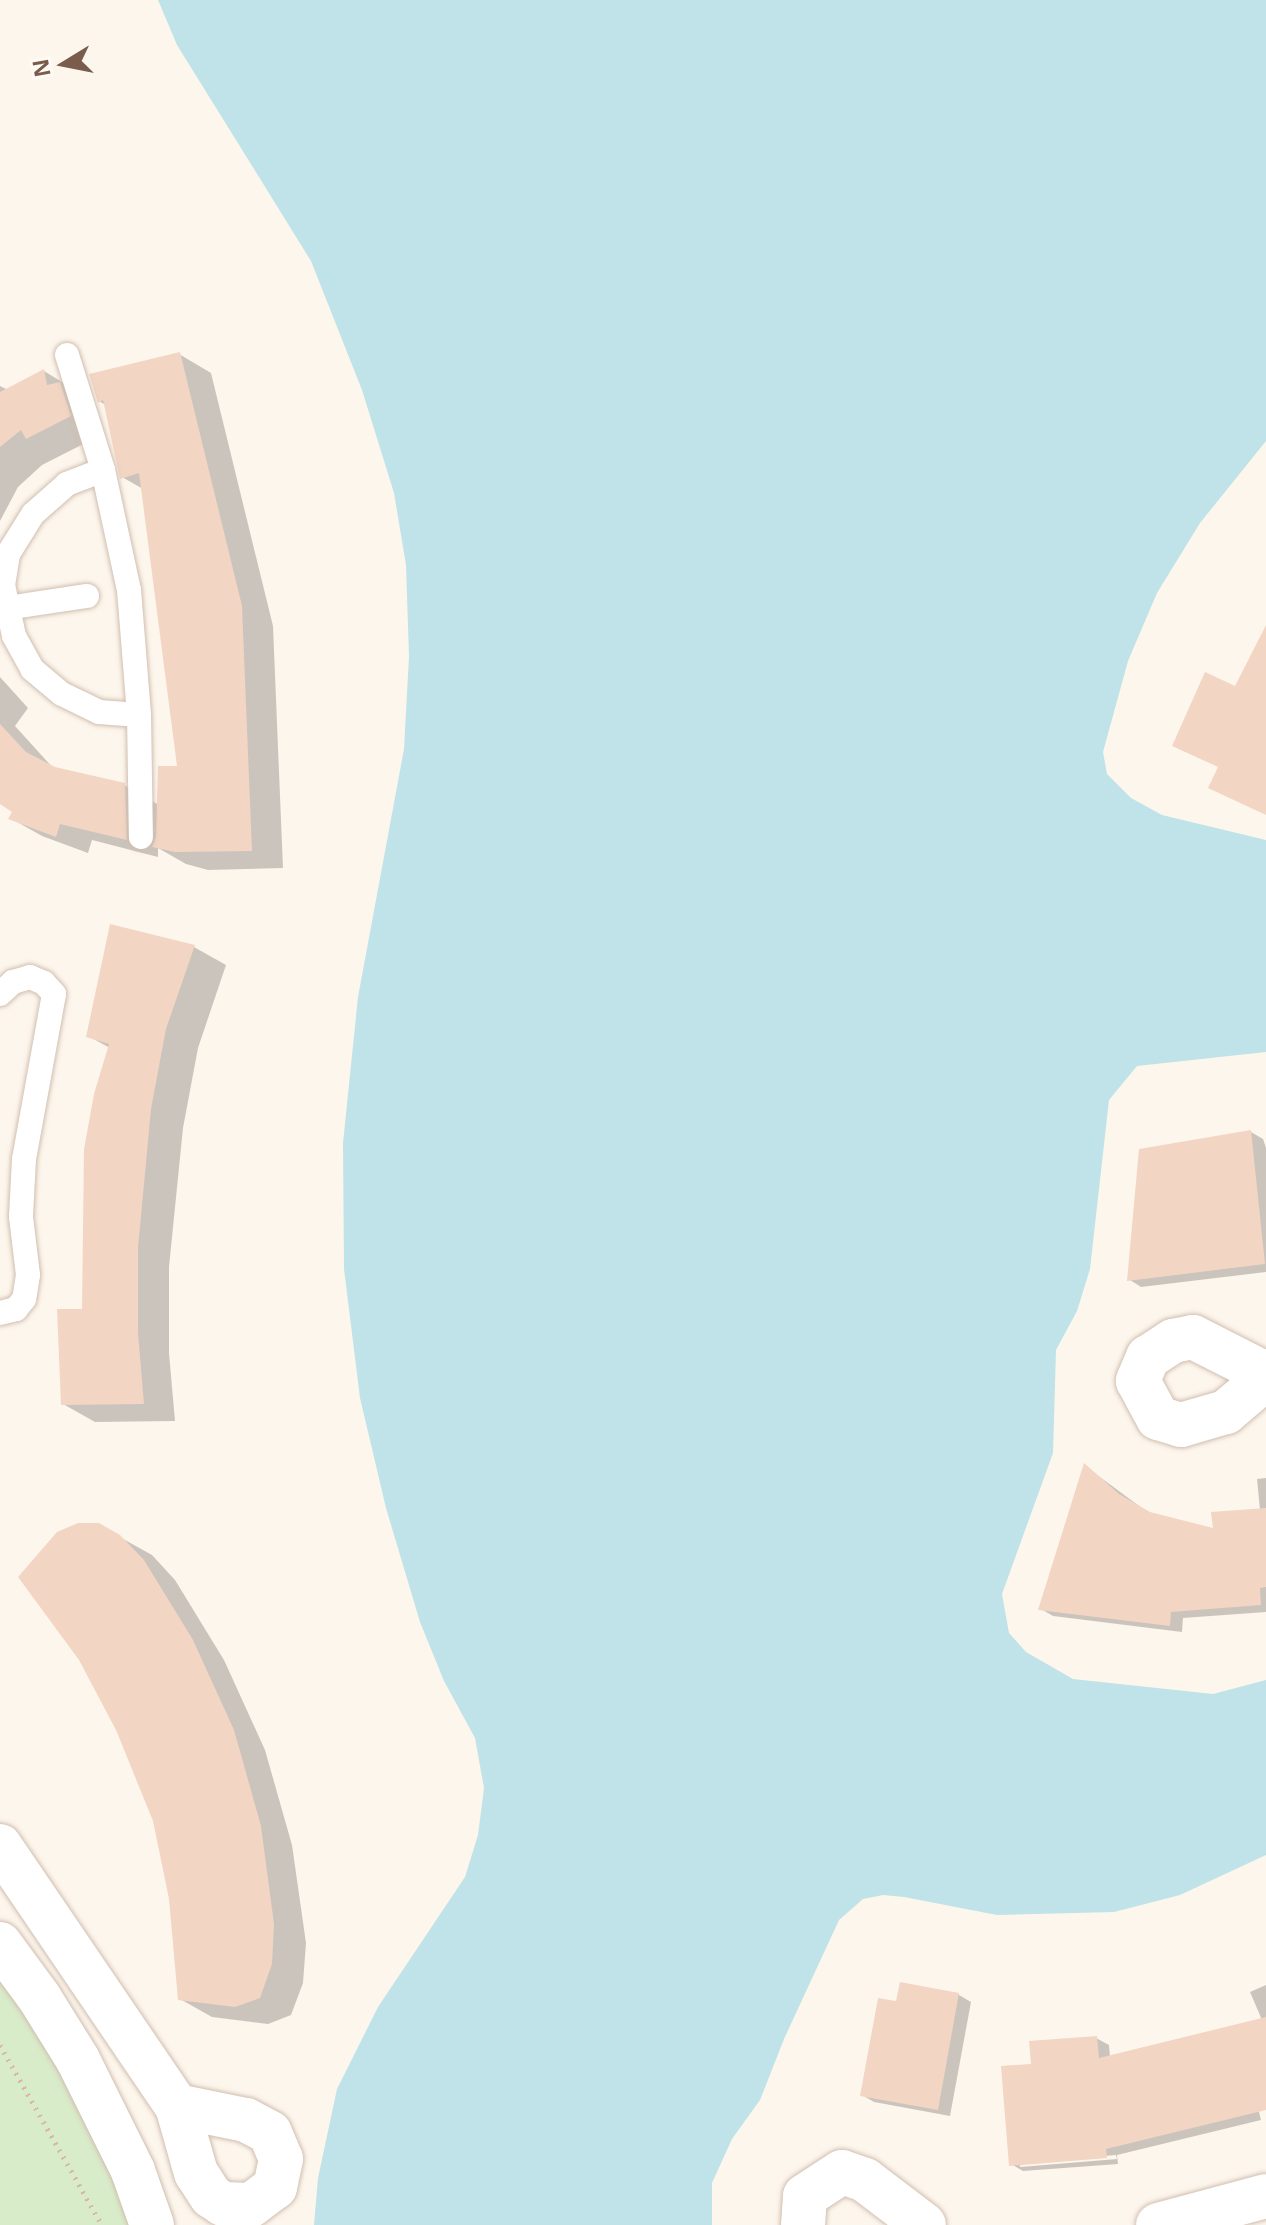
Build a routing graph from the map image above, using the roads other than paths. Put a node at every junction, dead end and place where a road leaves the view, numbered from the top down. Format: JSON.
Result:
{"nodes":[{"id":1,"x":67,"y":355,"type":"dead end"},
{"id":2,"x":103,"y":470,"type":"junction"},
{"id":3,"x":87,"y":596,"type":"dead end"},
{"id":4,"x":4,"y":609,"type":"edge"},
{"id":5,"x":139,"y":715,"type":"junction"},
{"id":6,"x":141,"y":837,"type":"dead end"},
{"id":7,"x":0,"y":994,"type":"edge"},
{"id":8,"x":12,"y":1160,"type":"edge"},
{"id":9,"x":0,"y":1313,"type":"edge"},
{"id":10,"x":0,"y":1846,"type":"edge"},
{"id":11,"x":0,"y":1944,"type":"edge"},
{"id":12,"x":177,"y":2106,"type":"dead end"},
{"id":13,"x":1266,"y":2196,"type":"edge"},
{"id":14,"x":152,"y":2225,"type":"edge"},
{"id":15,"x":803,"y":2225,"type":"edge"},
{"id":16,"x":924,"y":2225,"type":"edge"},
{"id":17,"x":1158,"y":2225,"type":"edge"}],
"edges":[{"from":1,"to":2,"type":"lane"},
{"from":2,"to":4,"type":"lane"},
{"from":2,"to":5,"type":"lane"},
{"from":3,"to":4,"type":"lane"},
{"from":4,"to":5,"type":"lane"},
{"from":5,"to":6,"type":"lane"},
{"from":7,"to":8,"type":"lane"},
{"from":8,"to":9,"type":"lane"},
{"from":10,"to":12,"type":"street"},
{"from":11,"to":14,"type":"street"},
{"from":13,"to":17,"type":"street"},
{"from":15,"to":16,"type":"street"}]}
